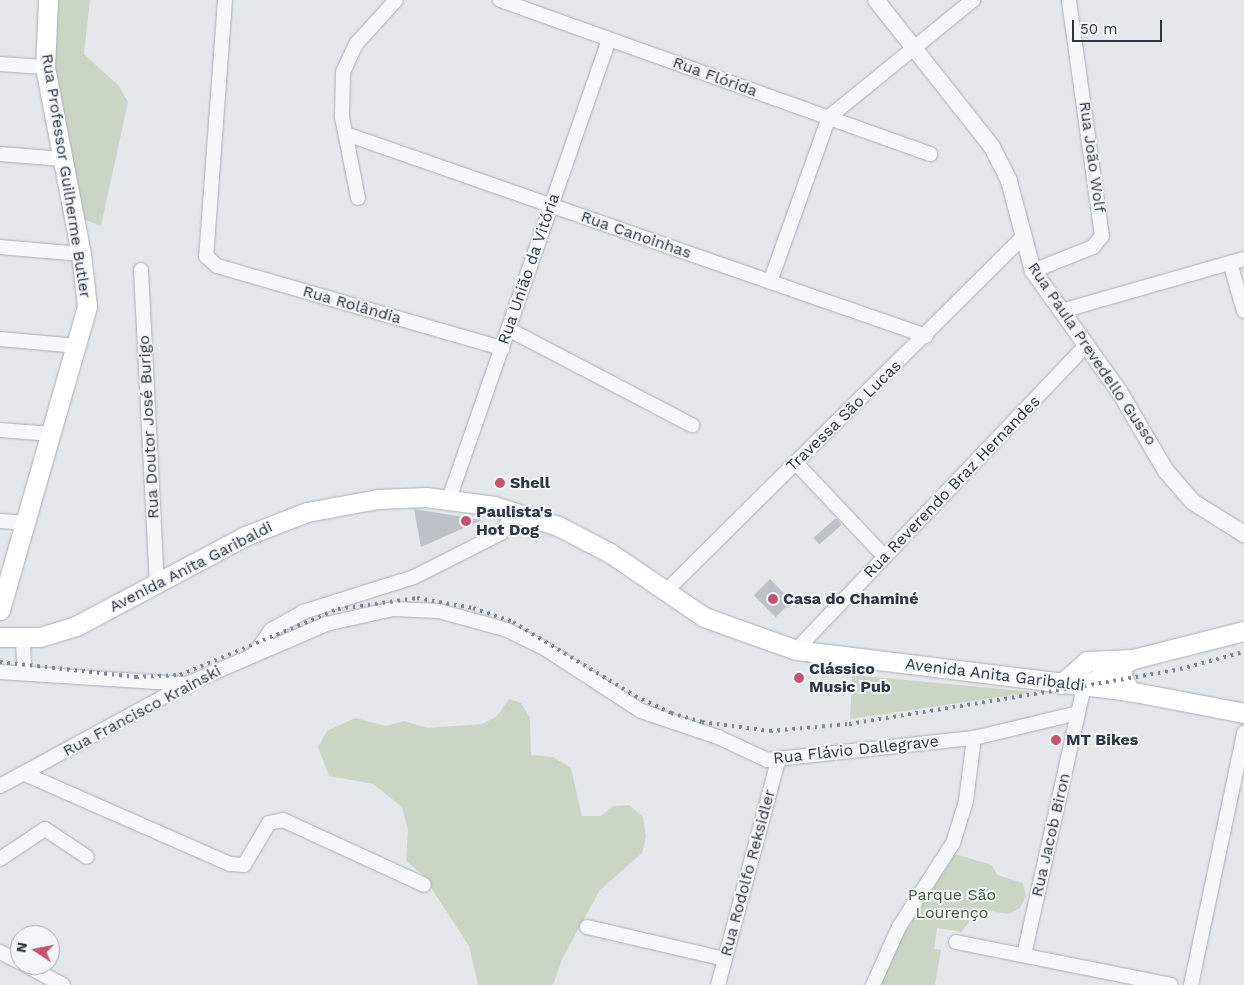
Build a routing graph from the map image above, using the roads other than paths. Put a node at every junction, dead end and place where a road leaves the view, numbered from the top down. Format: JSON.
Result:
{"nodes":[{"id":1,"x":48,"y":0,"type":"edge"},
{"id":2,"x":225,"y":0,"type":"edge"},
{"id":3,"x":500,"y":0,"type":"edge"},
{"id":4,"x":876,"y":0,"type":"edge"},
{"id":5,"x":973,"y":0,"type":"edge"},
{"id":6,"x":1069,"y":0,"type":"edge"},
{"id":7,"x":387,"y":3,"type":"edge"},
{"id":8,"x":610,"y":39,"type":"junction"},
{"id":9,"x":914,"y":48,"type":"junction"},
{"id":10,"x":0,"y":64,"type":"edge"},
{"id":11,"x":45,"y":68,"type":"junction"},
{"id":12,"x":829,"y":118,"type":"junction"},
{"id":13,"x":346,"y":134,"type":"junction"},
{"id":14,"x":0,"y":154,"type":"edge"},
{"id":15,"x":930,"y":154,"type":"dead end"},
{"id":16,"x":63,"y":159,"type":"junction"},
{"id":17,"x":358,"y":198,"type":"dead end"},
{"id":18,"x":551,"y":206,"type":"junction"},
{"id":19,"x":1022,"y":238,"type":"junction"},
{"id":20,"x":0,"y":247,"type":"edge"},
{"id":21,"x":82,"y":254,"type":"junction"},
{"id":22,"x":1244,"y":259,"type":"edge"},
{"id":23,"x":1230,"y":263,"type":"junction"},
{"id":24,"x":141,"y":270,"type":"dead end"},
{"id":25,"x":1033,"y":270,"type":"junction"},
{"id":26,"x":770,"y":282,"type":"junction"},
{"id":27,"x":1061,"y":311,"type":"junction"},
{"id":28,"x":1244,"y":311,"type":"edge"},
{"id":29,"x":508,"y":329,"type":"junction"},
{"id":30,"x":926,"y":336,"type":"junction"},
{"id":31,"x":0,"y":339,"type":"edge"},
{"id":32,"x":1086,"y":345,"type":"junction"},
{"id":33,"x":78,"y":346,"type":"junction"},
{"id":34,"x":502,"y":348,"type":"junction"},
{"id":35,"x":692,"y":425,"type":"dead end"},
{"id":36,"x":0,"y":430,"type":"edge"},
{"id":37,"x":52,"y":434,"type":"junction"},
{"id":38,"x":796,"y":464,"type":"junction"},
{"id":39,"x":449,"y":499,"type":"junction"},
{"id":40,"x":515,"y":512,"type":"junction"},
{"id":41,"x":0,"y":521,"type":"edge"},
{"id":42,"x":26,"y":523,"type":"junction"},
{"id":43,"x":1244,"y":534,"type":"edge"},
{"id":44,"x":885,"y":557,"type":"junction"},
{"id":45,"x":157,"y":584,"type":"junction"},
{"id":46,"x":665,"y":592,"type":"junction"},
{"id":47,"x":0,"y":610,"type":"edge"},
{"id":48,"x":1244,"y":632,"type":"edge"},
{"id":49,"x":0,"y":637,"type":"edge"},
{"id":50,"x":23,"y":638,"type":"junction"},
{"id":51,"x":796,"y":650,"type":"junction"},
{"id":52,"x":254,"y":654,"type":"junction"},
{"id":53,"x":1127,"y":662,"type":"junction"},
{"id":54,"x":0,"y":672,"type":"edge"},
{"id":55,"x":24,"y":673,"type":"junction"},
{"id":56,"x":187,"y":684,"type":"junction"},
{"id":57,"x":1061,"y":684,"type":"junction"},
{"id":58,"x":1084,"y":686,"type":"junction"},
{"id":59,"x":1129,"y":691,"type":"junction"},
{"id":60,"x":1078,"y":713,"type":"junction"},
{"id":61,"x":1244,"y":713,"type":"edge"},
{"id":62,"x":1244,"y":733,"type":"edge"},
{"id":63,"x":974,"y":738,"type":"junction"},
{"id":64,"x":778,"y":761,"type":"junction"},
{"id":65,"x":25,"y":774,"type":"junction"},
{"id":66,"x":0,"y":786,"type":"edge"},
{"id":67,"x":87,"y":857,"type":"dead end"},
{"id":68,"x":0,"y":859,"type":"edge"},
{"id":69,"x":424,"y":885,"type":"dead end"},
{"id":70,"x":587,"y":927,"type":"dead end"},
{"id":71,"x":956,"y":942,"type":"dead end"},
{"id":72,"x":1024,"y":955,"type":"junction"},
{"id":73,"x":724,"y":959,"type":"junction"},
{"id":74,"x":42,"y":975,"type":"edge"},
{"id":75,"x":56,"y":983,"type":"edge"},
{"id":76,"x":718,"y":985,"type":"edge"},
{"id":77,"x":873,"y":985,"type":"edge"},
{"id":78,"x":1171,"y":985,"type":"edge"},
{"id":79,"x":1191,"y":985,"type":"edge"}],
"edges":[{"from":1,"to":11,"type":"main road","name":"Rua Professor Guilherme Butler"},
{"from":2,"to":34,"type":"street","name":"Rua Rolândia"},
{"from":3,"to":8,"type":"street","name":"Rua Flórida"},
{"from":4,"to":9,"type":"street","name":"Rua Paula Prevedello Gusso"},
{"from":5,"to":9,"type":"street"},
{"from":6,"to":25,"type":"street","name":"Rua João Wolf"},
{"from":7,"to":13,"type":"street"},
{"from":8,"to":12,"type":"street","name":"Rua Flórida"},
{"from":8,"to":18,"type":"street","name":"Rua União da Vitória"},
{"from":9,"to":12,"type":"street"},
{"from":9,"to":19,"type":"street","name":"Rua Paula Prevedello Gusso"},
{"from":10,"to":11,"type":"street"},
{"from":11,"to":16,"type":"main road","name":"Rua Professor Guilherme Butler"},
{"from":12,"to":15,"type":"street","name":"Rua Flórida"},
{"from":12,"to":26,"type":"street"},
{"from":13,"to":17,"type":"street"},
{"from":13,"to":18,"type":"street","name":"Rua Canoinhas"},
{"from":14,"to":16,"type":"street"},
{"from":16,"to":21,"type":"main road","name":"Rua Professor Guilherme Butler"},
{"from":18,"to":26,"type":"street","name":"Rua Canoinhas"},
{"from":18,"to":29,"type":"street","name":"Rua União da Vitória"},
{"from":19,"to":25,"type":"street","name":"Rua Paula Prevedello Gusso"},
{"from":19,"to":30,"type":"street","name":"Travessa São Lucas"},
{"from":20,"to":21,"type":"street"},
{"from":21,"to":33,"type":"main road","name":"Rua Professor Guilherme Butler"},
{"from":22,"to":23,"type":"street"},
{"from":23,"to":27,"type":"street"},
{"from":23,"to":28,"type":"street"},
{"from":24,"to":45,"type":"street","name":"Rua Doutor José Burigo"},
{"from":25,"to":27,"type":"street","name":"Rua Paula Prevedello Gusso"},
{"from":26,"to":30,"type":"street","name":"Rua Canoinhas"},
{"from":27,"to":32,"type":"street","name":"Rua Paula Prevedello Gusso"},
{"from":29,"to":34,"type":"street","name":"Rua União da Vitória"},
{"from":29,"to":35,"type":"street"},
{"from":30,"to":38,"type":"street","name":"Travessa São Lucas"},
{"from":31,"to":33,"type":"street"},
{"from":32,"to":43,"type":"street","name":"Rua Paula Prevedello Gusso"},
{"from":32,"to":44,"type":"street","name":"Rua Reverendo Braz Hernandes"},
{"from":33,"to":37,"type":"main road","name":"Rua Professor Guilherme Butler"},
{"from":34,"to":39,"type":"street","name":"Rua União da Vitória"},
{"from":36,"to":37,"type":"street"},
{"from":37,"to":42,"type":"main road","name":"Rua Professor Guilherme Butler"},
{"from":38,"to":44,"type":"street"},
{"from":38,"to":46,"type":"street","name":"Travessa São Lucas"},
{"from":39,"to":40,"type":"main road","name":"Avenida Anita Garibaldi"},
{"from":39,"to":45,"type":"main road","name":"Avenida Anita Garibaldi"},
{"from":40,"to":46,"type":"main road","name":"Avenida Anita Garibaldi"},
{"from":40,"to":52,"type":"street","name":"Rua Francisco Krainski"},
{"from":41,"to":42,"type":"street"},
{"from":42,"to":47,"type":"main road","name":"Rua Professor Guilherme Butler"},
{"from":44,"to":51,"type":"street","name":"Rua Reverendo Braz Hernandes"},
{"from":45,"to":50,"type":"main road","name":"Avenida Anita Garibaldi"},
{"from":46,"to":51,"type":"main road","name":"Avenida Anita Garibaldi"},
{"from":48,"to":53,"type":"main road"},
{"from":49,"to":50,"type":"main road","name":"Avenida Anita Garibaldi"},
{"from":50,"to":55,"type":"street"},
{"from":51,"to":57,"type":"main road","name":"Avenida Anita Garibaldi"},
{"from":52,"to":56,"type":"street","name":"Rua Francisco Krainski"},
{"from":52,"to":64,"type":"street","name":"Rua Flávio Dallegrave"},
{"from":53,"to":57,"type":"main road"},
{"from":53,"to":58,"type":"main road"},
{"from":53,"to":59,"type":"main road"},
{"from":54,"to":55,"type":"street"},
{"from":55,"to":56,"type":"street"},
{"from":56,"to":65,"type":"street","name":"Rua Francisco Krainski"},
{"from":57,"to":58,"type":"main road","name":"Avenida Anita Garibaldi"},
{"from":58,"to":59,"type":"main road","name":"Avenida Anita Garibaldi"},
{"from":58,"to":60,"type":"street","name":"Rua Jacob Biron"},
{"from":59,"to":61,"type":"main road","name":"Avenida Anita Garibaldi"},
{"from":60,"to":63,"type":"street","name":"Rua Flávio Dallegrave"},
{"from":60,"to":72,"type":"street","name":"Rua Jacob Biron"},
{"from":62,"to":79,"type":"street"},
{"from":63,"to":64,"type":"street","name":"Rua Flávio Dallegrave"},
{"from":63,"to":77,"type":"street"},
{"from":64,"to":73,"type":"street","name":"Rua Rodolfo Reksidler"},
{"from":65,"to":66,"type":"street","name":"Rua Francisco Krainski"},
{"from":65,"to":69,"type":"street"},
{"from":67,"to":68,"type":"street"},
{"from":70,"to":73,"type":"street"},
{"from":71,"to":72,"type":"street"},
{"from":72,"to":78,"type":"street"},
{"from":73,"to":76,"type":"street","name":"Rua Rodolfo Reksidler"},
{"from":74,"to":75,"type":"street"}]}
